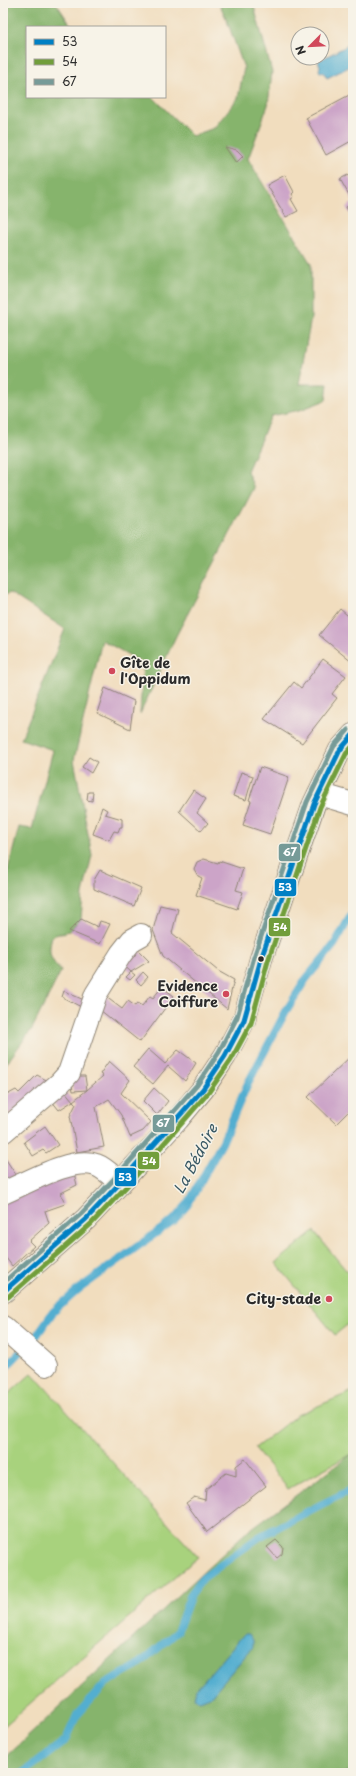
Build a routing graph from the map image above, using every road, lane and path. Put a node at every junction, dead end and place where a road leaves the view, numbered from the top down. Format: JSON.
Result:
{"nodes":[{"id":1,"x":353,"y":735,"type":"edge"},
{"id":2,"x":319,"y":794,"type":"junction"},
{"id":3,"x":353,"y":804,"type":"edge"},
{"id":4,"x":141,"y":935,"type":"dead end"},
{"id":5,"x":3,"y":1132,"type":"edge"},
{"id":6,"x":120,"y":1183,"type":"junction"},
{"id":7,"x":3,"y":1193,"type":"edge"},
{"id":8,"x":3,"y":1292,"type":"edge"}],
"edges":[{"from":1,"to":2,"type":"street"},
{"from":2,"to":3,"type":"street"},
{"from":2,"to":6,"type":"street"},
{"from":4,"to":5,"type":"street"},
{"from":6,"to":7,"type":"street"},
{"from":6,"to":8,"type":"street"}]}
